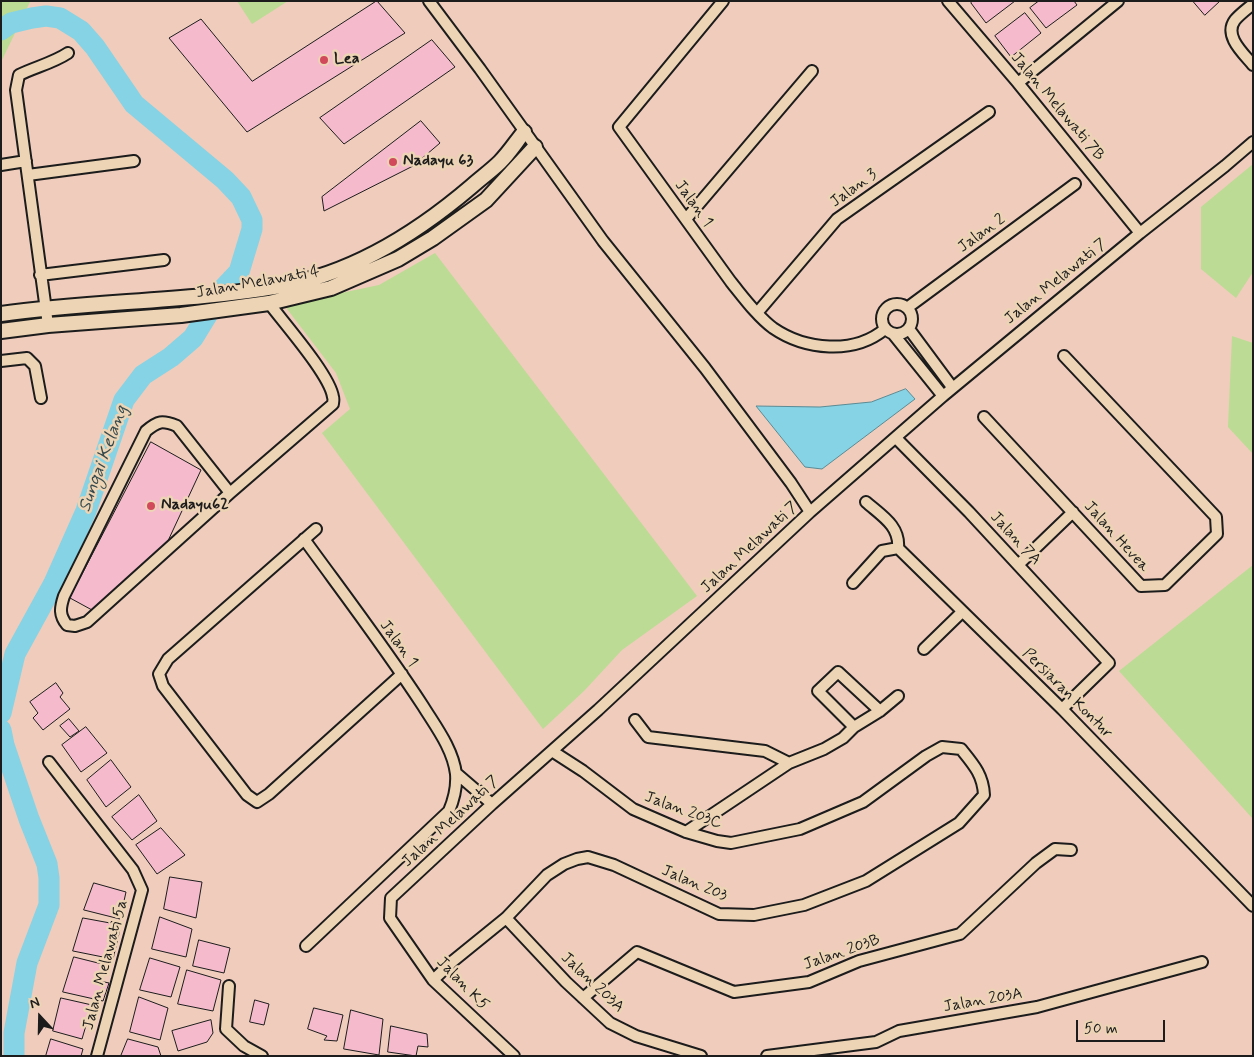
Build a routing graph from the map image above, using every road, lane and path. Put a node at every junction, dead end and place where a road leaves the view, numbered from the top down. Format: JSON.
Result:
{"nodes":[{"id":1,"x":429,"y":1,"type":"edge"},
{"id":2,"x":723,"y":1,"type":"edge"},
{"id":3,"x":948,"y":1,"type":"edge"},
{"id":4,"x":1118,"y":1,"type":"edge"},
{"id":5,"x":1253,"y":4,"type":"edge"},
{"id":6,"x":68,"y":53,"type":"dead end"},
{"id":7,"x":1253,"y":65,"type":"edge"},
{"id":8,"x":812,"y":71,"type":"dead end"},
{"id":9,"x":1018,"y":83,"type":"junction"},
{"id":10,"x":989,"y":112,"type":"dead end"},
{"id":11,"x":524,"y":132,"type":"junction"},
{"id":12,"x":1253,"y":142,"type":"edge"},
{"id":13,"x":535,"y":147,"type":"junction"},
{"id":14,"x":26,"y":161,"type":"junction"},
{"id":15,"x":134,"y":161,"type":"dead end"},
{"id":16,"x":1,"y":165,"type":"edge"},
{"id":17,"x":28,"y":175,"type":"junction"},
{"id":18,"x":1075,"y":184,"type":"dead end"},
{"id":19,"x":686,"y":219,"type":"junction"},
{"id":20,"x":1140,"y":233,"type":"junction"},
{"id":21,"x":164,"y":260,"type":"dead end"},
{"id":22,"x":40,"y":275,"type":"junction"},
{"id":23,"x":268,"y":303,"type":"junction"},
{"id":24,"x":46,"y":308,"type":"junction"},
{"id":25,"x":907,"y":308,"type":"junction"},
{"id":26,"x":757,"y":313,"type":"junction"},
{"id":27,"x":1,"y":314,"type":"edge"},
{"id":28,"x":48,"y":325,"type":"junction"},
{"id":29,"x":909,"y":328,"type":"junction"},
{"id":30,"x":885,"y":329,"type":"junction"},
{"id":31,"x":1,"y":330,"type":"edge"},
{"id":32,"x":894,"y":334,"type":"junction"},
{"id":33,"x":1064,"y":356,"type":"dead end"},
{"id":34,"x":1,"y":361,"type":"edge"},
{"id":35,"x":952,"y":387,"type":"junction"},
{"id":36,"x":943,"y":396,"type":"junction"},
{"id":37,"x":40,"y":398,"type":"dead end"},
{"id":38,"x":984,"y":417,"type":"dead end"},
{"id":39,"x":896,"y":438,"type":"junction"},
{"id":40,"x":230,"y":492,"type":"junction"},
{"id":41,"x":866,"y":502,"type":"dead end"},
{"id":42,"x":810,"y":512,"type":"junction"},
{"id":43,"x":1073,"y":512,"type":"junction"},
{"id":44,"x":316,"y":529,"type":"dead end"},
{"id":45,"x":304,"y":539,"type":"junction"},
{"id":46,"x":898,"y":548,"type":"junction"},
{"id":47,"x":1018,"y":565,"type":"junction"},
{"id":48,"x":853,"y":582,"type":"dead end"},
{"id":49,"x":962,"y":612,"type":"junction"},
{"id":50,"x":924,"y":649,"type":"dead end"},
{"id":51,"x":402,"y":674,"type":"junction"},
{"id":52,"x":898,"y":696,"type":"dead end"},
{"id":53,"x":1062,"y":709,"type":"junction"},
{"id":54,"x":880,"y":711,"type":"junction"},
{"id":55,"x":635,"y":720,"type":"dead end"},
{"id":56,"x":854,"y":728,"type":"junction"},
{"id":57,"x":552,"y":751,"type":"junction"},
{"id":58,"x":49,"y":762,"type":"dead end"},
{"id":59,"x":789,"y":763,"type":"junction"},
{"id":60,"x":972,"y":763,"type":"joint"},
{"id":61,"x":456,"y":773,"type":"junction"},
{"id":62,"x":492,"y":804,"type":"junction"},
{"id":63,"x":686,"y":832,"type":"junction"},
{"id":64,"x":1071,"y":850,"type":"dead end"},
{"id":65,"x":391,"y":898,"type":"joint"},
{"id":66,"x":1253,"y":906,"type":"edge"},
{"id":67,"x":506,"y":918,"type":"junction"},
{"id":68,"x":306,"y":946,"type":"dead end"},
{"id":69,"x":1202,"y":962,"type":"dead end"},
{"id":70,"x":433,"y":980,"type":"junction"},
{"id":71,"x":229,"y":986,"type":"dead end"},
{"id":72,"x":583,"y":998,"type":"junction"},
{"id":73,"x":97,"y":1056,"type":"edge"},
{"id":74,"x":262,"y":1056,"type":"edge"},
{"id":75,"x":514,"y":1056,"type":"edge"},
{"id":76,"x":701,"y":1056,"type":"edge"},
{"id":77,"x":767,"y":1056,"type":"edge"}],
"edges":[{"from":1,"to":11,"type":"street"},
{"from":2,"to":19,"type":"street","name":"Jalan 1"},
{"from":3,"to":9,"type":"street","name":"Jalan Melawati 7B"},
{"from":4,"to":9,"type":"street"},
{"from":5,"to":7,"type":"street"},
{"from":6,"to":14,"type":"street"},
{"from":8,"to":19,"type":"street"},
{"from":9,"to":20,"type":"street","name":"Jalan Melawati 7B"},
{"from":10,"to":26,"type":"street","name":"Jalan 3"},
{"from":11,"to":13,"type":"street"},
{"from":11,"to":24,"type":"street","name":"Jalan Melawati 4"},
{"from":12,"to":20,"type":"street","name":"Jalan Melawati 7"},
{"from":13,"to":23,"type":"street","name":"Jalan Melawati 4"},
{"from":13,"to":42,"type":"street"},
{"from":14,"to":16,"type":"street"},
{"from":14,"to":17,"type":"street"},
{"from":15,"to":17,"type":"street"},
{"from":17,"to":22,"type":"street"},
{"from":18,"to":25,"type":"street","name":"Jalan 2"},
{"from":19,"to":26,"type":"street","name":"Jalan 1"},
{"from":20,"to":35,"type":"street","name":"Jalan Melawati 7"},
{"from":21,"to":22,"type":"street"},
{"from":22,"to":24,"type":"street"},
{"from":23,"to":28,"type":"street","name":"Jalan Melawati 4"},
{"from":23,"to":40,"type":"street"},
{"from":24,"to":27,"type":"street","name":"Jalan Melawati 4"},
{"from":24,"to":28,"type":"street"},
{"from":25,"to":29,"type":"street"},
{"from":25,"to":30,"type":"street"},
{"from":26,"to":30,"type":"street","name":"Jalan 1"},
{"from":28,"to":31,"type":"street","name":"Jalan Melawati 4"},
{"from":29,"to":32,"type":"street"},
{"from":29,"to":35,"type":"street"},
{"from":30,"to":32,"type":"street"},
{"from":32,"to":36,"type":"street"},
{"from":33,"to":43,"type":"street","name":"Jalan Hevea"},
{"from":34,"to":37,"type":"street"},
{"from":35,"to":36,"type":"street","name":"Jalan Melawati 7"},
{"from":36,"to":39,"type":"street","name":"Jalan Melawati 7"},
{"from":38,"to":43,"type":"street","name":"Jalan Hevea"},
{"from":39,"to":42,"type":"street","name":"Jalan Melawati 7"},
{"from":39,"to":47,"type":"street","name":"Jalan 7A"},
{"from":40,"to":40,"type":"street"},
{"from":41,"to":46,"type":"street"},
{"from":42,"to":57,"type":"street","name":"Jalan Melawati 7"},
{"from":43,"to":47,"type":"street"},
{"from":44,"to":45,"type":"street"},
{"from":45,"to":51,"type":"street","name":"Jalan 1"},
{"from":45,"to":51,"type":"street"},
{"from":46,"to":48,"type":"street"},
{"from":46,"to":49,"type":"street","name":"Persiaran Kontur"},
{"from":47,"to":53,"type":"street","name":"Jalan 7A"},
{"from":49,"to":50,"type":"street"},
{"from":49,"to":53,"type":"street","name":"Persiaran Kontur"},
{"from":51,"to":61,"type":"street","name":"Jalan 1"},
{"from":52,"to":54,"type":"street"},
{"from":53,"to":66,"type":"street","name":"Persiaran Kontur"},
{"from":54,"to":56,"type":"street"},
{"from":54,"to":56,"type":"street"},
{"from":55,"to":59,"type":"street"},
{"from":56,"to":59,"type":"street"},
{"from":57,"to":62,"type":"street","name":"Jalan Melawati 7"},
{"from":57,"to":63,"type":"street","name":"Jalan 203C"},
{"from":58,"to":73,"type":"street","name":"Jalan Melawati 5a"},
{"from":59,"to":63,"type":"street"},
{"from":60,"to":63,"type":"street","name":"Jalan 203C"},
{"from":60,"to":67,"type":"street","name":"Jalan 203"},
{"from":61,"to":62,"type":"street"},
{"from":61,"to":68,"type":"street"},
{"from":62,"to":65,"type":"street","name":"Jalan Melawati 7"},
{"from":64,"to":72,"type":"street","name":"Jalan 203B"},
{"from":65,"to":70,"type":"street","name":"Jalan K5"},
{"from":67,"to":70,"type":"street","name":"Jalan 203"},
{"from":67,"to":72,"type":"street","name":"Jalan 203A"},
{"from":69,"to":77,"type":"street","name":"Jalan 203A"},
{"from":70,"to":75,"type":"street","name":"Jalan K5"},
{"from":71,"to":74,"type":"street"},
{"from":72,"to":76,"type":"street","name":"Jalan 203A"}]}
